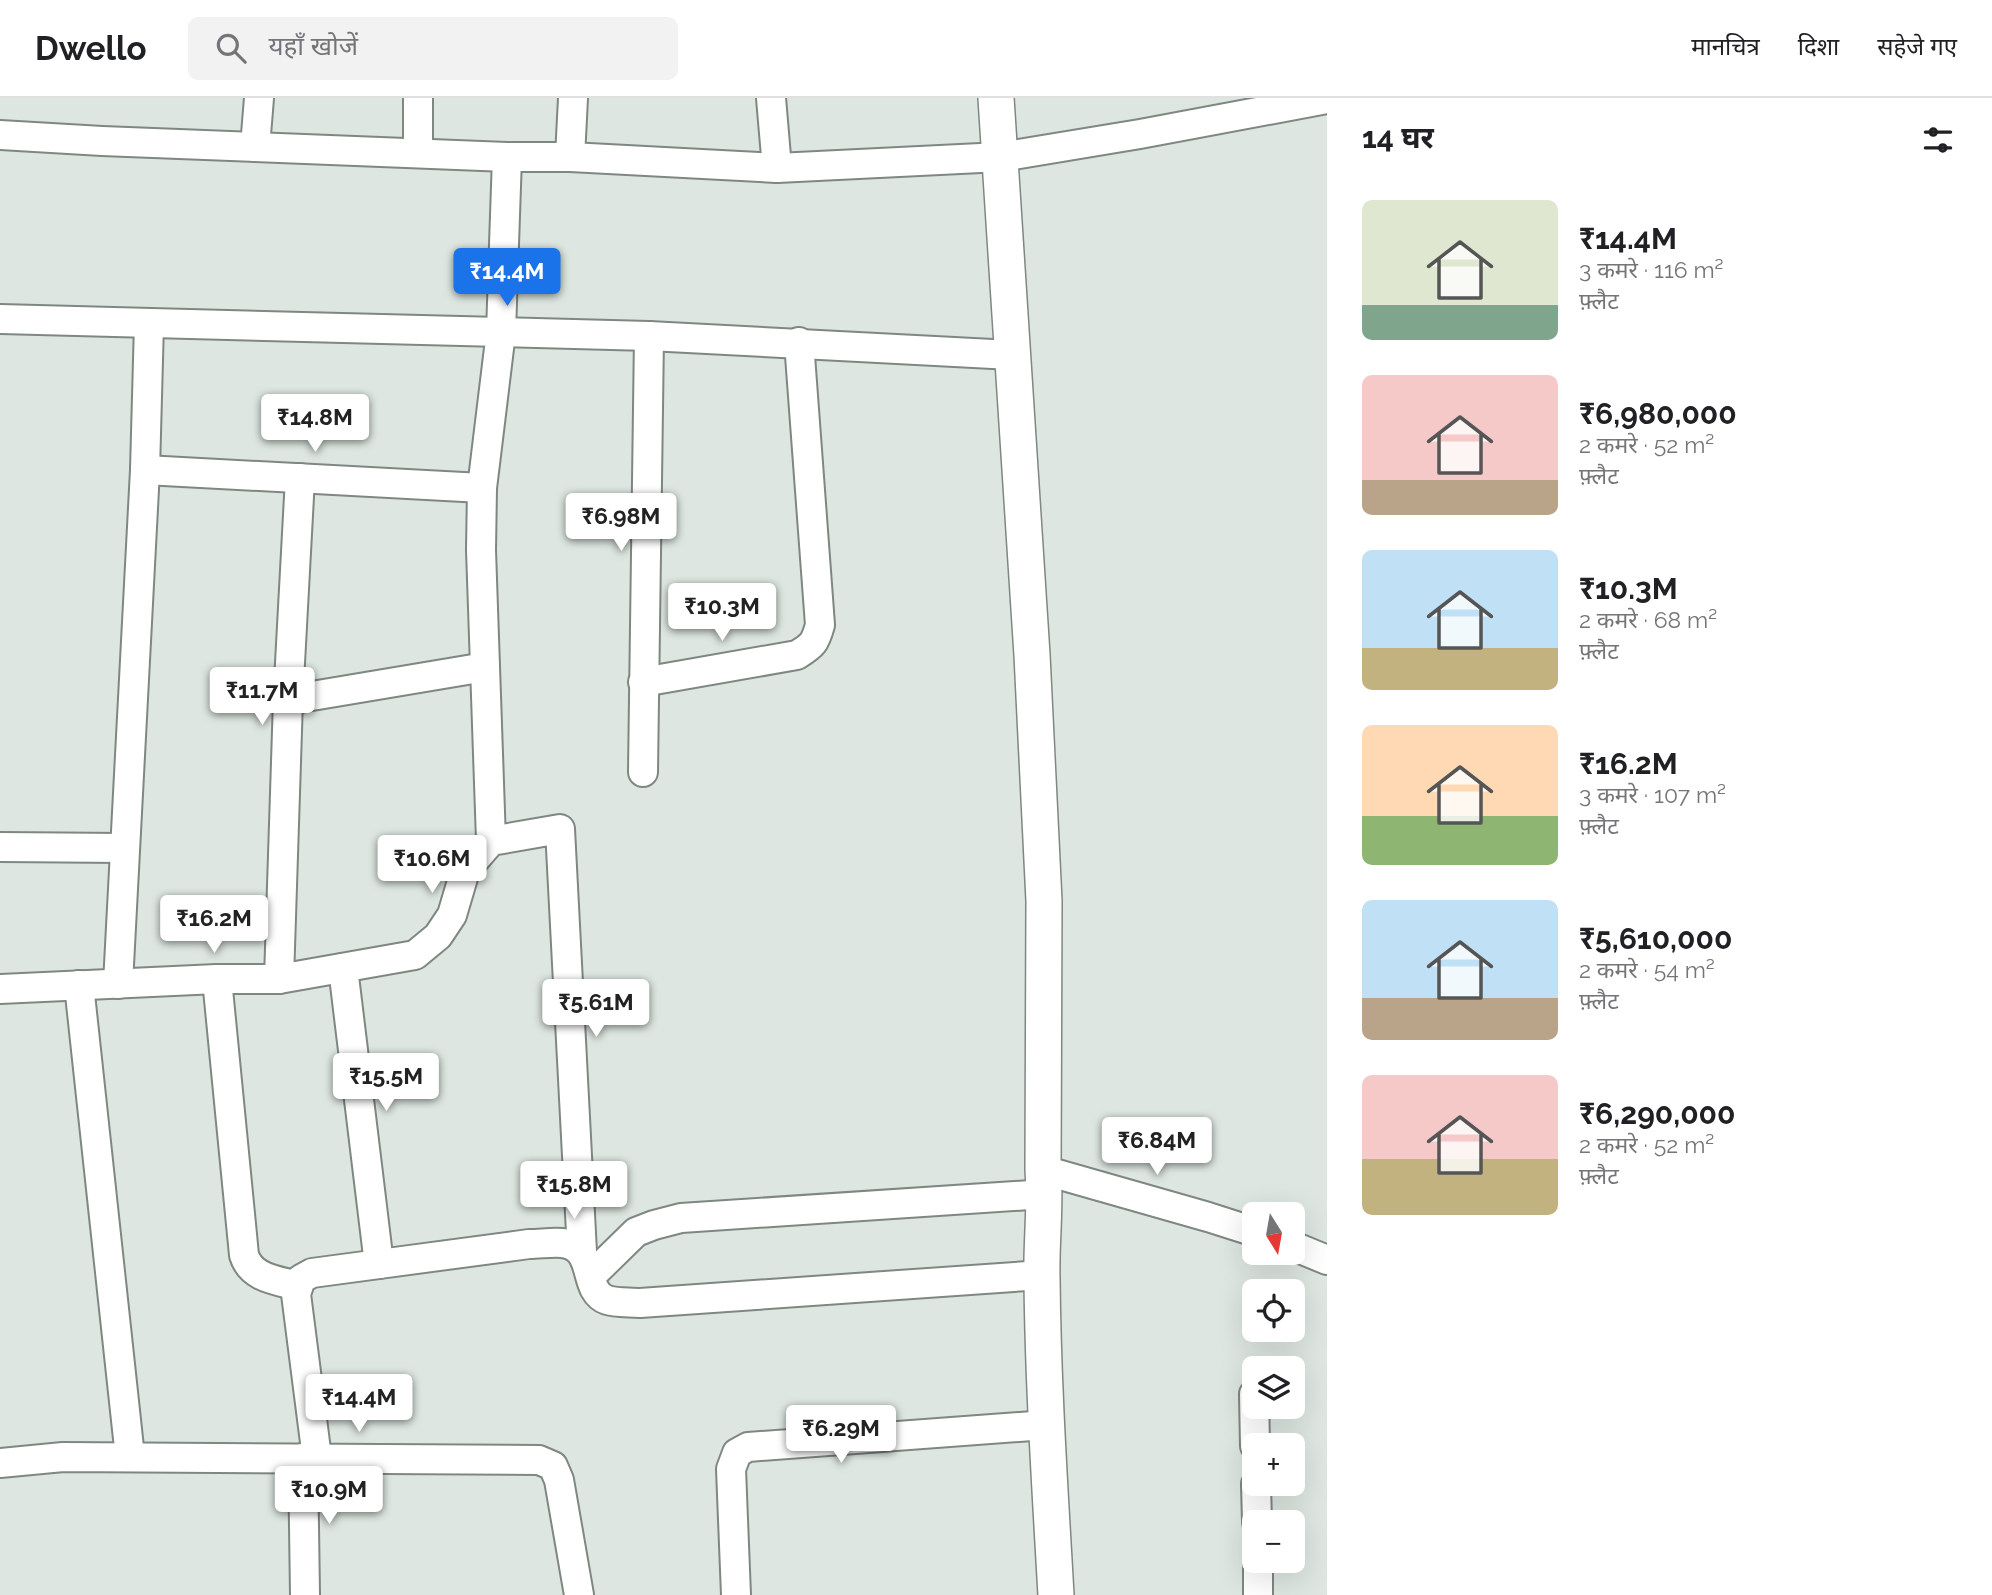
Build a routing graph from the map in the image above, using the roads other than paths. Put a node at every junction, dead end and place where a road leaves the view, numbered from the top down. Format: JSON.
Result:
{"nodes":[{"id":1,"x":258,"y":98,"type":"edge"},
{"id":2,"x":418,"y":98,"type":"edge"},
{"id":3,"x":573,"y":98,"type":"edge"},
{"id":4,"x":771,"y":98,"type":"edge"},
{"id":5,"x":996,"y":98,"type":"edge"},
{"id":6,"x":1327,"y":99,"type":"edge"},
{"id":7,"x":1282,"y":103,"type":"edge"},
{"id":8,"x":0,"y":135,"type":"edge"},
{"id":9,"x":254,"y":147,"type":"junction"},
{"id":10,"x":418,"y":153,"type":"junction"},
{"id":11,"x":507,"y":157,"type":"junction"},
{"id":12,"x":570,"y":157,"type":"junction"},
{"id":13,"x":1001,"y":157,"type":"junction"},
{"id":14,"x":777,"y":167,"type":"junction"},
{"id":15,"x":0,"y":319,"type":"edge"},
{"id":16,"x":149,"y":323,"type":"junction"},
{"id":17,"x":501,"y":332,"type":"junction"},
{"id":18,"x":649,"y":336,"type":"junction"},
{"id":19,"x":799,"y":342,"type":"junction"},
{"id":20,"x":1012,"y":355,"type":"junction"},
{"id":21,"x":145,"y":470,"type":"junction"},
{"id":22,"x":300,"y":478,"type":"junction"},
{"id":23,"x":482,"y":488,"type":"junction"},
{"id":24,"x":485,"y":667,"type":"junction"},
{"id":25,"x":643,"y":682,"type":"junction"},
{"id":26,"x":288,"y":700,"type":"junction"},
{"id":27,"x":643,"y":772,"type":"dead end"},
{"id":28,"x":491,"y":841,"type":"junction"},
{"id":29,"x":0,"y":847,"type":"edge"},
{"id":30,"x":124,"y":848,"type":"junction"},
{"id":31,"x":344,"y":968,"type":"junction"},
{"id":32,"x":217,"y":979,"type":"junction"},
{"id":33,"x":279,"y":979,"type":"junction"},
{"id":34,"x":118,"y":984,"type":"junction"},
{"id":35,"x":79,"y":985,"type":"junction"},
{"id":36,"x":0,"y":989,"type":"edge"},
{"id":37,"x":1044,"y":1182,"type":"junction"},
{"id":38,"x":1242,"y":1229,"type":"edge"},
{"id":39,"x":1306,"y":1251,"type":"edge"},
{"id":40,"x":1327,"y":1260,"type":"edge"},
{"id":41,"x":379,"y":1264,"type":"junction"},
{"id":42,"x":586,"y":1264,"type":"junction"},
{"id":43,"x":1042,"y":1275,"type":"junction"},
{"id":44,"x":298,"y":1286,"type":"junction"},
{"id":45,"x":1046,"y":1425,"type":"junction"},
{"id":46,"x":1,"y":1456,"type":"edge"},
{"id":47,"x":130,"y":1457,"type":"junction"},
{"id":48,"x":310,"y":1458,"type":"junction"},
{"id":49,"x":1258,"y":1573,"type":"edge"},
{"id":50,"x":305,"y":1595,"type":"edge"},
{"id":51,"x":579,"y":1595,"type":"edge"},
{"id":52,"x":736,"y":1595,"type":"edge"},
{"id":53,"x":1056,"y":1595,"type":"edge"},
{"id":54,"x":1258,"y":1595,"type":"edge"}],
"edges":[{"from":1,"to":9,"type":"street"},
{"from":2,"to":10,"type":"street"},
{"from":3,"to":12,"type":"street"},
{"from":4,"to":14,"type":"street"},
{"from":5,"to":13,"type":"street"},
{"from":6,"to":7,"type":"street"},
{"from":7,"to":13,"type":"street"},
{"from":8,"to":9,"type":"street"},
{"from":9,"to":10,"type":"street"},
{"from":10,"to":11,"type":"street"},
{"from":11,"to":12,"type":"street"},
{"from":11,"to":17,"type":"street"},
{"from":12,"to":14,"type":"street"},
{"from":13,"to":14,"type":"street"},
{"from":13,"to":20,"type":"street"},
{"from":15,"to":16,"type":"street"},
{"from":16,"to":17,"type":"street"},
{"from":16,"to":21,"type":"street"},
{"from":17,"to":18,"type":"street"},
{"from":17,"to":23,"type":"street"},
{"from":18,"to":19,"type":"street"},
{"from":18,"to":25,"type":"street"},
{"from":19,"to":20,"type":"street"},
{"from":19,"to":25,"type":"street"},
{"from":20,"to":37,"type":"street"},
{"from":21,"to":22,"type":"street"},
{"from":21,"to":30,"type":"street"},
{"from":22,"to":23,"type":"street"},
{"from":22,"to":26,"type":"street"},
{"from":23,"to":24,"type":"street"},
{"from":24,"to":26,"type":"street"},
{"from":24,"to":28,"type":"street"},
{"from":25,"to":27,"type":"street"},
{"from":26,"to":33,"type":"street"},
{"from":28,"to":31,"type":"street"},
{"from":28,"to":42,"type":"street"},
{"from":29,"to":30,"type":"street"},
{"from":30,"to":34,"type":"street"},
{"from":31,"to":33,"type":"street"},
{"from":31,"to":41,"type":"street"},
{"from":32,"to":33,"type":"street"},
{"from":32,"to":34,"type":"street"},
{"from":32,"to":44,"type":"street"},
{"from":34,"to":35,"type":"street"},
{"from":35,"to":36,"type":"street"},
{"from":35,"to":47,"type":"street"},
{"from":37,"to":38,"type":"street"},
{"from":37,"to":42,"type":"street"},
{"from":37,"to":43,"type":"street"},
{"from":39,"to":40,"type":"street"},
{"from":41,"to":42,"type":"street"},
{"from":41,"to":44,"type":"street"},
{"from":42,"to":43,"type":"street"},
{"from":43,"to":45,"type":"street"},
{"from":44,"to":48,"type":"street"},
{"from":45,"to":52,"type":"street"},
{"from":45,"to":53,"type":"street"},
{"from":46,"to":47,"type":"street"},
{"from":47,"to":48,"type":"street"},
{"from":48,"to":50,"type":"street"},
{"from":48,"to":51,"type":"street"},
{"from":49,"to":54,"type":"street"}]}
